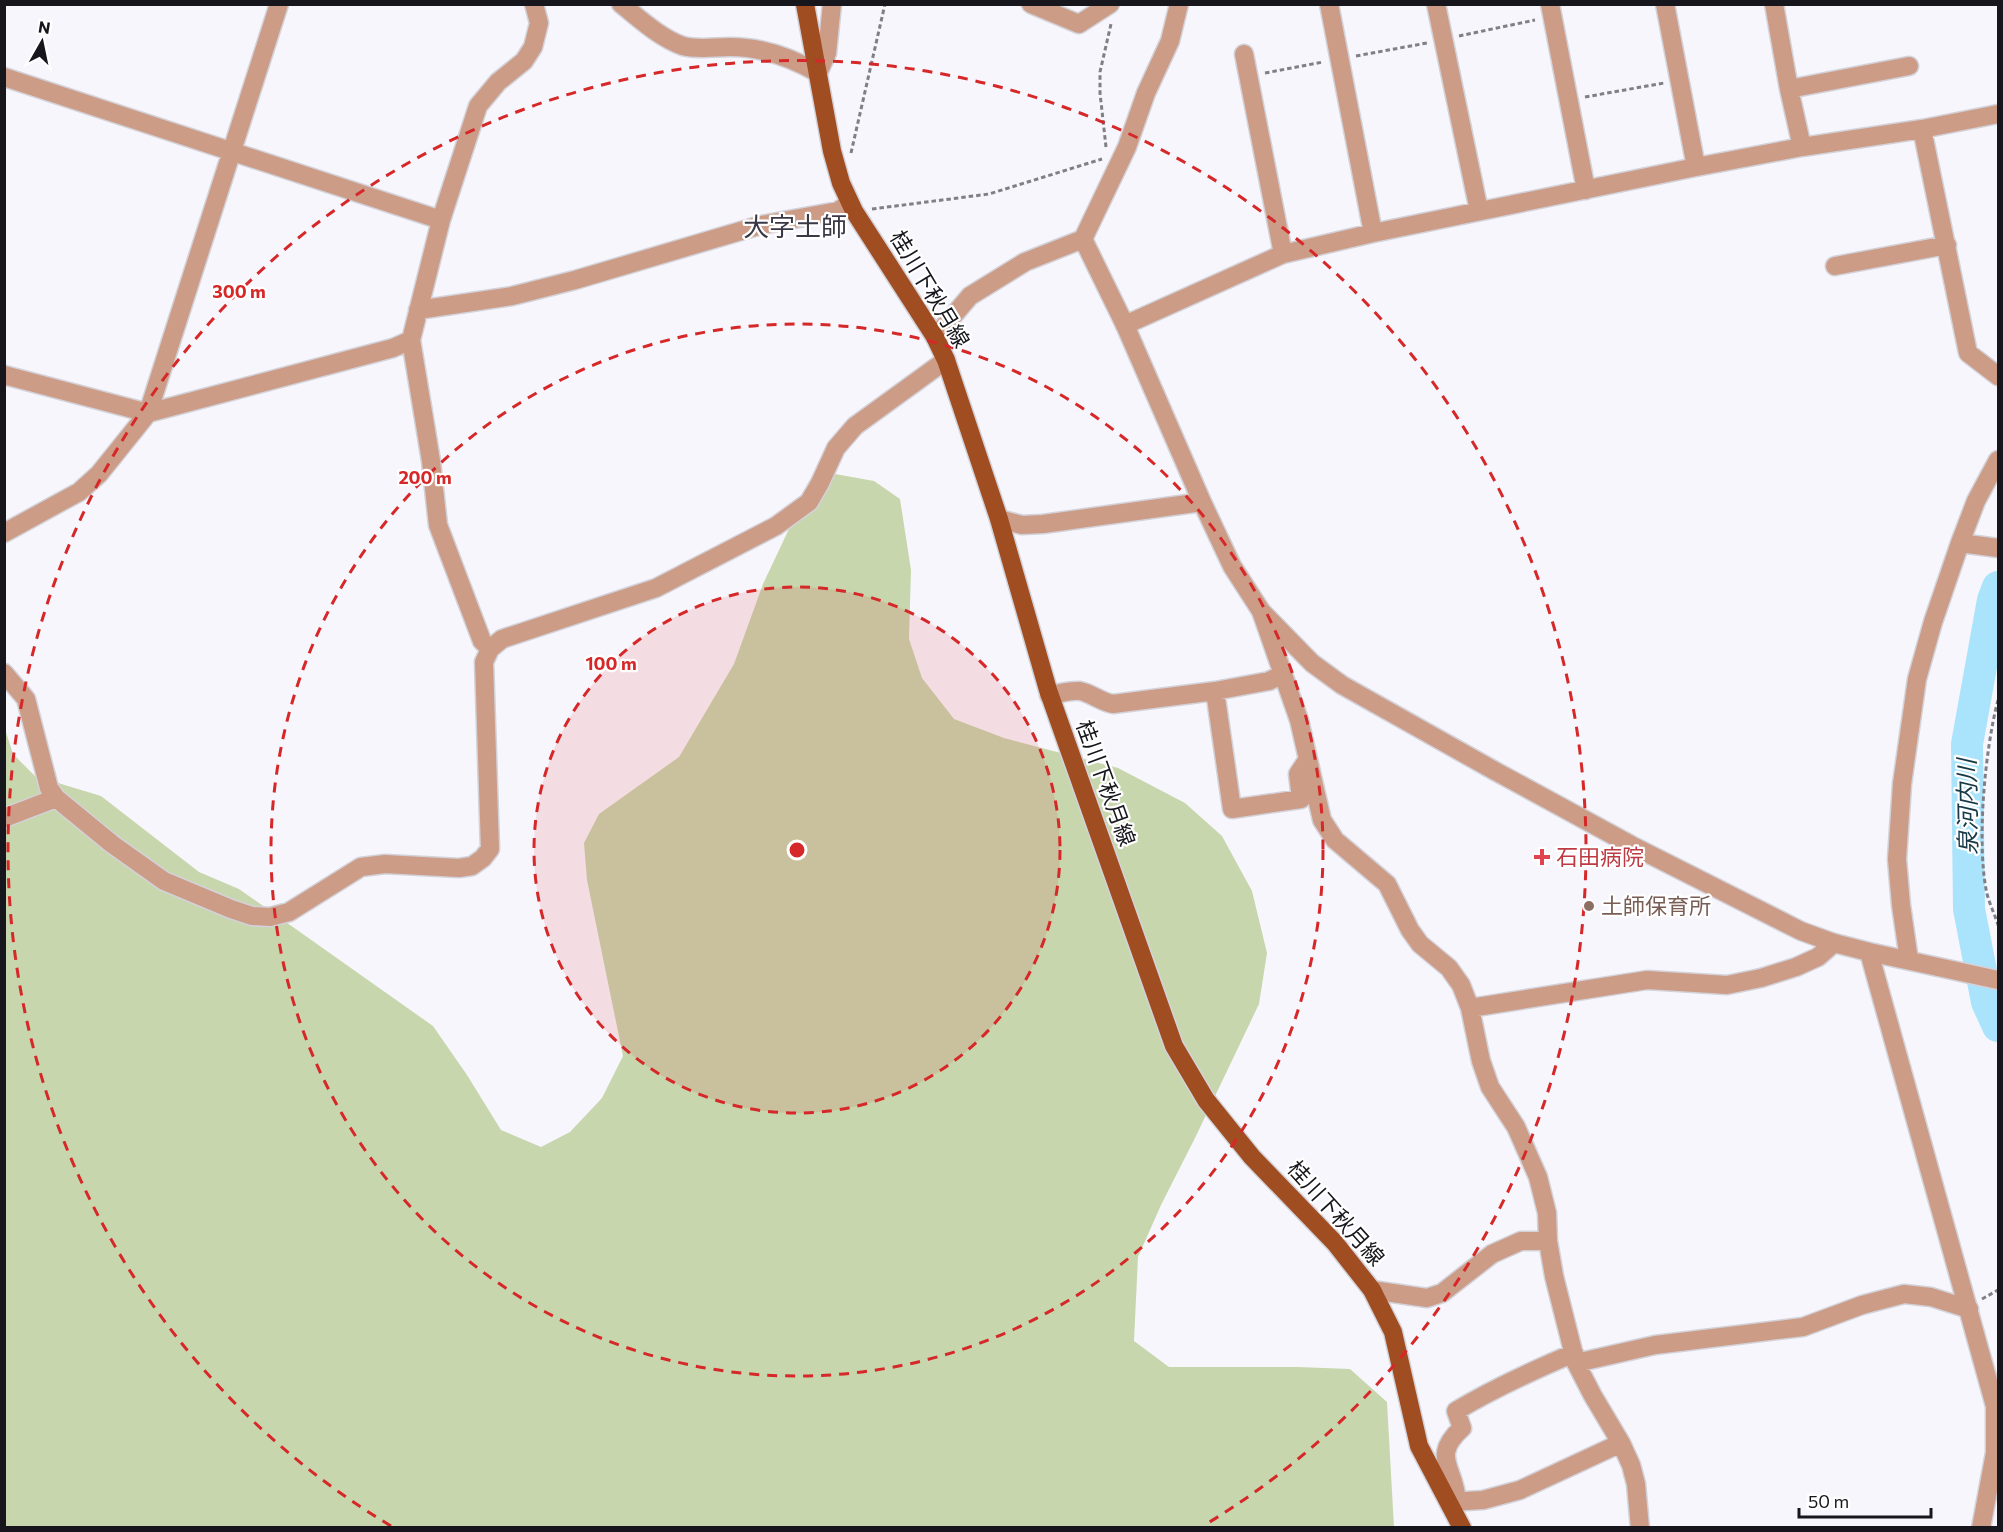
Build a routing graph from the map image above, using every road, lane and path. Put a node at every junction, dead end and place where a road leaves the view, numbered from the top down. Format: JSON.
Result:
{"nodes":[{"id":1,"x":279,"y":4,"type":"edge"},
{"id":2,"x":621,"y":4,"type":"edge"},
{"id":3,"x":805,"y":4,"type":"edge"},
{"id":4,"x":832,"y":4,"type":"edge"},
{"id":5,"x":885,"y":4,"type":"edge"},
{"id":6,"x":1031,"y":4,"type":"edge"},
{"id":7,"x":1179,"y":4,"type":"edge"},
{"id":8,"x":1329,"y":4,"type":"edge"},
{"id":9,"x":1436,"y":4,"type":"edge"},
{"id":10,"x":1665,"y":4,"type":"edge"},
{"id":11,"x":1774,"y":4,"type":"edge"},
{"id":12,"x":539,"y":6,"type":"edge"},
{"id":13,"x":1111,"y":10,"type":"edge"},
{"id":14,"x":1551,"y":10,"type":"edge"},
{"id":15,"x":1443,"y":39,"type":"junction"},
{"id":16,"x":1244,"y":54,"type":"dead end"},
{"id":17,"x":1340,"y":59,"type":"junction"},
{"id":18,"x":1909,"y":66,"type":"dead end"},
{"id":19,"x":818,"y":73,"type":"junction"},
{"id":20,"x":1248,"y":76,"type":"junction"},
{"id":21,"x":4,"y":77,"type":"edge"},
{"id":22,"x":1680,"y":80,"type":"junction"},
{"id":23,"x":1789,"y":89,"type":"junction"},
{"id":24,"x":1569,"y":100,"type":"junction"},
{"id":25,"x":1998,"y":114,"type":"edge"},
{"id":26,"x":1922,"y":129,"type":"junction"},
{"id":27,"x":1802,"y":147,"type":"junction"},
{"id":28,"x":231,"y":150,"type":"junction"},
{"id":29,"x":1113,"y":160,"type":"junction"},
{"id":30,"x":835,"y":162,"type":"junction"},
{"id":31,"x":1696,"y":167,"type":"junction"},
{"id":32,"x":1586,"y":190,"type":"junction"},
{"id":33,"x":853,"y":208,"type":"junction"},
{"id":34,"x":1479,"y":211,"type":"junction"},
{"id":35,"x":441,"y":220,"type":"junction"},
{"id":36,"x":1373,"y":233,"type":"junction"},
{"id":37,"x":1083,"y":238,"type":"junction"},
{"id":38,"x":1947,"y":245,"type":"junction"},
{"id":39,"x":1283,"y":254,"type":"junction"},
{"id":40,"x":1834,"y":266,"type":"dead end"},
{"id":41,"x":418,"y":310,"type":"junction"},
{"id":42,"x":1125,"y":324,"type":"junction"},
{"id":43,"x":935,"y":337,"type":"junction"},
{"id":44,"x":411,"y":340,"type":"junction"},
{"id":45,"x":946,"y":360,"type":"junction"},
{"id":46,"x":4,"y":375,"type":"edge"},
{"id":47,"x":1998,"y":376,"type":"edge"},
{"id":48,"x":148,"y":413,"type":"junction"},
{"id":49,"x":1998,"y":459,"type":"edge"},
{"id":50,"x":1202,"y":502,"type":"junction"},
{"id":51,"x":999,"y":519,"type":"junction"},
{"id":52,"x":4,"y":533,"type":"edge"},
{"id":53,"x":1966,"y":544,"type":"junction"},
{"id":54,"x":1998,"y":548,"type":"edge"},
{"id":55,"x":1261,"y":611,"type":"junction"},
{"id":56,"x":490,"y":649,"type":"junction"},
{"id":57,"x":4,"y":673,"type":"edge"},
{"id":58,"x":1283,"y":674,"type":"junction"},
{"id":59,"x":1215,"y":691,"type":"junction"},
{"id":60,"x":1049,"y":695,"type":"junction"},
{"id":61,"x":1998,"y":700,"type":"edge"},
{"id":62,"x":1308,"y":759,"type":"junction"},
{"id":63,"x":56,"y":798,"type":"junction"},
{"id":64,"x":4,"y":818,"type":"edge"},
{"id":65,"x":1998,"y":925,"type":"edge"},
{"id":66,"x":1834,"y":943,"type":"junction"},
{"id":67,"x":1869,"y":952,"type":"junction"},
{"id":68,"x":1910,"y":960,"type":"junction"},
{"id":69,"x":1998,"y":980,"type":"edge"},
{"id":70,"x":1470,"y":1008,"type":"junction"},
{"id":71,"x":1548,"y":1241,"type":"junction"},
{"id":72,"x":1372,"y":1290,"type":"junction"},
{"id":73,"x":1968,"y":1309,"type":"junction"},
{"id":74,"x":1575,"y":1358,"type":"junction"},
{"id":75,"x":1621,"y":1443,"type":"junction"},
{"id":76,"x":1453,"y":1502,"type":"junction"},
{"id":77,"x":1462,"y":1527,"type":"edge"},
{"id":78,"x":1640,"y":1527,"type":"edge"},
{"id":79,"x":1981,"y":1527,"type":"edge"}],
"edges":[{"from":1,"to":28,"type":"street"},
{"from":2,"to":19,"type":"street"},
{"from":3,"to":19,"type":"main road","name":"桂川下秋月線"},
{"from":4,"to":19,"type":"street"},
{"from":5,"to":30,"type":"path"},
{"from":6,"to":13,"type":"street"},
{"from":7,"to":29,"type":"street"},
{"from":8,"to":17,"type":"street"},
{"from":9,"to":15,"type":"street"},
{"from":10,"to":22,"type":"street"},
{"from":11,"to":23,"type":"street"},
{"from":12,"to":35,"type":"street"},
{"from":13,"to":29,"type":"path"},
{"from":14,"to":15,"type":"path"},
{"from":14,"to":24,"type":"street"},
{"from":15,"to":17,"type":"path"},
{"from":15,"to":34,"type":"street"},
{"from":16,"to":20,"type":"street"},
{"from":17,"to":20,"type":"path"},
{"from":17,"to":36,"type":"street"},
{"from":18,"to":23,"type":"street"},
{"from":19,"to":30,"type":"main road","name":"桂川下秋月線"},
{"from":20,"to":39,"type":"street"},
{"from":21,"to":28,"type":"street"},
{"from":22,"to":24,"type":"path"},
{"from":22,"to":31,"type":"street"},
{"from":23,"to":27,"type":"street"},
{"from":24,"to":32,"type":"street"},
{"from":25,"to":26,"type":"street"},
{"from":26,"to":27,"type":"street"},
{"from":26,"to":38,"type":"street"},
{"from":27,"to":31,"type":"street"},
{"from":28,"to":35,"type":"street"},
{"from":28,"to":48,"type":"street"},
{"from":29,"to":33,"type":"path"},
{"from":29,"to":37,"type":"street"},
{"from":30,"to":33,"type":"main road","name":"桂川下秋月線"},
{"from":31,"to":32,"type":"street"},
{"from":32,"to":34,"type":"street"},
{"from":33,"to":41,"type":"street"},
{"from":33,"to":43,"type":"main road","name":"桂川下秋月線"},
{"from":34,"to":36,"type":"street"},
{"from":35,"to":41,"type":"street"},
{"from":36,"to":39,"type":"street"},
{"from":37,"to":42,"type":"street"},
{"from":37,"to":43,"type":"street"},
{"from":38,"to":40,"type":"street"},
{"from":38,"to":47,"type":"street"},
{"from":39,"to":42,"type":"street"},
{"from":41,"to":44,"type":"street"},
{"from":42,"to":50,"type":"street"},
{"from":43,"to":45,"type":"main road","name":"桂川下秋月線"},
{"from":44,"to":48,"type":"street"},
{"from":44,"to":56,"type":"street"},
{"from":45,"to":51,"type":"main road","name":"桂川下秋月線"},
{"from":45,"to":56,"type":"street"},
{"from":46,"to":48,"type":"street"},
{"from":48,"to":52,"type":"street"},
{"from":49,"to":53,"type":"street"},
{"from":50,"to":51,"type":"street"},
{"from":50,"to":55,"type":"street"},
{"from":51,"to":60,"type":"main road","name":"桂川下秋月線"},
{"from":53,"to":54,"type":"street"},
{"from":53,"to":68,"type":"street"},
{"from":55,"to":58,"type":"street"},
{"from":55,"to":66,"type":"street"},
{"from":56,"to":63,"type":"street"},
{"from":57,"to":63,"type":"street"},
{"from":58,"to":59,"type":"street"},
{"from":58,"to":62,"type":"street"},
{"from":59,"to":60,"type":"street"},
{"from":59,"to":62,"type":"street"},
{"from":60,"to":72,"type":"main road","name":"桂川下秋月線"},
{"from":61,"to":65,"type":"path"},
{"from":62,"to":70,"type":"street"},
{"from":63,"to":64,"type":"street"},
{"from":66,"to":67,"type":"street"},
{"from":66,"to":70,"type":"street"},
{"from":67,"to":68,"type":"street"},
{"from":67,"to":73,"type":"street"},
{"from":68,"to":69,"type":"street"},
{"from":70,"to":71,"type":"street"},
{"from":71,"to":72,"type":"street"},
{"from":71,"to":74,"type":"street"},
{"from":72,"to":76,"type":"main road","name":"桂川下秋月線"},
{"from":73,"to":74,"type":"street"},
{"from":73,"to":79,"type":"street"},
{"from":74,"to":75,"type":"street"},
{"from":74,"to":76,"type":"street"},
{"from":75,"to":76,"type":"street"},
{"from":75,"to":78,"type":"street"},
{"from":76,"to":77,"type":"main road","name":"桂川下秋月線"}]}
